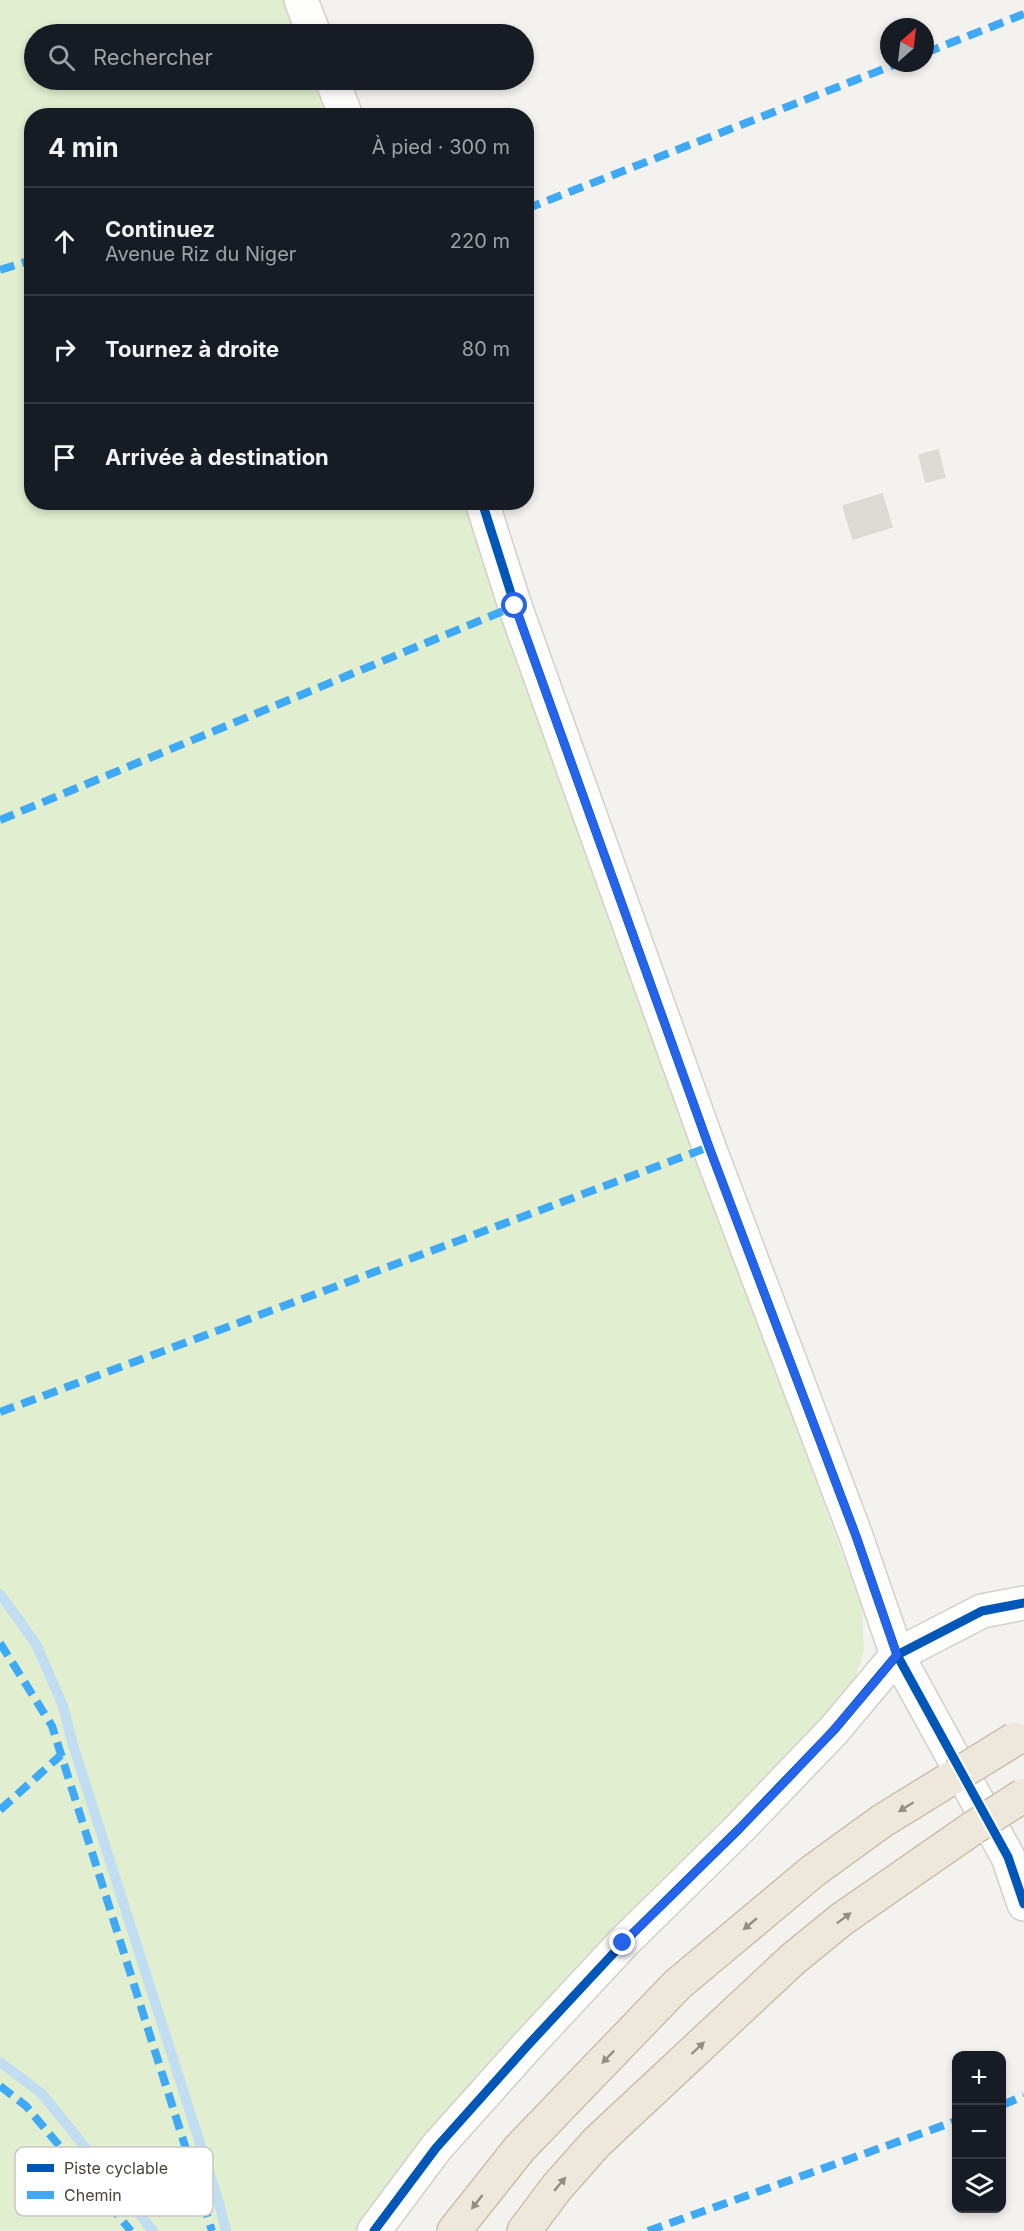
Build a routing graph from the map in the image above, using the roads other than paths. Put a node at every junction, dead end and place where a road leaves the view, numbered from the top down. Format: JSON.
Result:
{"nodes":[{"id":1,"x":301,"y":0,"type":"edge"},
{"id":2,"x":310,"y":24,"type":"edge"},
{"id":3,"x":336,"y":90,"type":"edge"},
{"id":4,"x":343,"y":108,"type":"edge"},
{"id":5,"x":485,"y":510,"type":"edge"},
{"id":6,"x":1024,"y":1603,"type":"edge"},
{"id":7,"x":897,"y":1655,"type":"junction"},
{"id":8,"x":1020,"y":1737,"type":"edge"},
{"id":9,"x":1024,"y":1795,"type":"edge"},
{"id":10,"x":1024,"y":1904,"type":"edge"},
{"id":11,"x":374,"y":2231,"type":"edge"},
{"id":12,"x":454,"y":2231,"type":"edge"},
{"id":13,"x":524,"y":2231,"type":"edge"}],
"edges":[{"from":1,"to":2,"type":"street"},
{"from":3,"to":4,"type":"street"},
{"from":5,"to":7,"type":"street"},
{"from":6,"to":7,"type":"street"},
{"from":7,"to":10,"type":"street"},
{"from":7,"to":11,"type":"street"},
{"from":8,"to":12,"type":"highway","one_way":true,"bridge":true},
{"from":13,"to":9,"type":"highway","one_way":true,"bridge":true}]}
